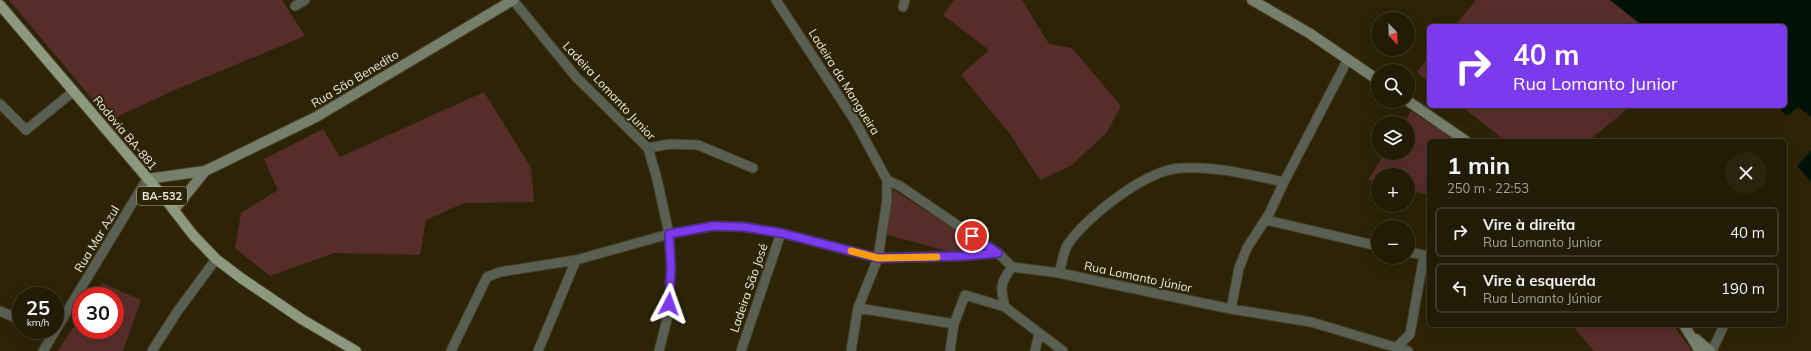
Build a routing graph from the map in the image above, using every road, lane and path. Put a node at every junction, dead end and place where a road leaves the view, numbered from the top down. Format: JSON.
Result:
{"nodes":[{"id":1,"x":305,"y":0,"type":"edge"},
{"id":2,"x":513,"y":0,"type":"edge"},
{"id":3,"x":776,"y":0,"type":"edge"},
{"id":4,"x":1252,"y":0,"type":"edge"},
{"id":5,"x":0,"y":4,"type":"edge"},
{"id":6,"x":295,"y":6,"type":"dead end"},
{"id":7,"x":1348,"y":60,"type":"junction"},
{"id":8,"x":1371,"y":75,"type":"edge"},
{"id":9,"x":74,"y":91,"type":"junction"},
{"id":10,"x":0,"y":104,"type":"edge"},
{"id":11,"x":1415,"y":105,"type":"edge"},
{"id":12,"x":1463,"y":139,"type":"edge"},
{"id":13,"x":648,"y":148,"type":"junction"},
{"id":14,"x":753,"y":168,"type":"dead end"},
{"id":15,"x":205,"y":171,"type":"junction"},
{"id":16,"x":147,"y":179,"type":"junction"},
{"id":17,"x":887,"y":180,"type":"junction"},
{"id":18,"x":1284,"y":182,"type":"junction"},
{"id":19,"x":174,"y":210,"type":"junction"},
{"id":20,"x":1266,"y":220,"type":"junction"},
{"id":21,"x":781,"y":233,"type":"junction"},
{"id":22,"x":669,"y":234,"type":"junction"},
{"id":23,"x":1371,"y":244,"type":"edge"},
{"id":24,"x":998,"y":253,"type":"junction"},
{"id":25,"x":1415,"y":253,"type":"edge"},
{"id":26,"x":216,"y":258,"type":"junction"},
{"id":27,"x":878,"y":258,"type":"junction"},
{"id":28,"x":576,"y":260,"type":"junction"},
{"id":29,"x":1012,"y":267,"type":"junction"},
{"id":30,"x":1059,"y":273,"type":"junction"},
{"id":31,"x":1005,"y":307,"type":"junction"},
{"id":32,"x":858,"y":308,"type":"junction"},
{"id":33,"x":1231,"y":309,"type":"junction"},
{"id":34,"x":64,"y":310,"type":"edge"},
{"id":35,"x":0,"y":312,"type":"edge"},
{"id":36,"x":12,"y":317,"type":"edge"},
{"id":37,"x":954,"y":324,"type":"junction"},
{"id":38,"x":1685,"y":327,"type":"edge"},
{"id":39,"x":1723,"y":327,"type":"edge"},
{"id":40,"x":1039,"y":334,"type":"junction"},
{"id":41,"x":1690,"y":334,"type":"junction"},
{"id":42,"x":48,"y":339,"type":"edge"},
{"id":43,"x":1397,"y":349,"type":"edge"},
{"id":44,"x":43,"y":351,"type":"edge"},
{"id":45,"x":152,"y":351,"type":"edge"},
{"id":46,"x":356,"y":351,"type":"edge"},
{"id":47,"x":451,"y":351,"type":"edge"},
{"id":48,"x":538,"y":351,"type":"edge"},
{"id":49,"x":659,"y":351,"type":"edge"},
{"id":50,"x":741,"y":351,"type":"edge"},
{"id":51,"x":851,"y":351,"type":"edge"},
{"id":52,"x":950,"y":351,"type":"edge"},
{"id":53,"x":1036,"y":351,"type":"edge"},
{"id":54,"x":1062,"y":351,"type":"edge"},
{"id":55,"x":1408,"y":351,"type":"edge"},
{"id":56,"x":1700,"y":351,"type":"edge"},
{"id":57,"x":1711,"y":351,"type":"edge"}],
"edges":[{"from":1,"to":6,"type":"street"},
{"from":2,"to":13,"type":"street","name":"Ladeira Lomanto Junior"},
{"from":2,"to":15,"type":"street","name":"Rua São Benedito"},
{"from":3,"to":17,"type":"street","name":"Ladeira da Mangueira"},
{"from":4,"to":7,"type":"street"},
{"from":5,"to":9,"type":"main road","name":"Rodovia BA-881","number":"BA-532"},
{"from":7,"to":8,"type":"street"},
{"from":7,"to":18,"type":"street"},
{"from":9,"to":10,"type":"street"},
{"from":9,"to":16,"type":"main road","name":"Rodovia BA-881","number":"BA-532"},
{"from":11,"to":12,"type":"street"},
{"from":13,"to":14,"type":"street"},
{"from":13,"to":22,"type":"street","name":"Ladeira Lomanto Junior"},
{"from":15,"to":16,"type":"street","name":"Rua São Benedito"},
{"from":15,"to":19,"type":"street","name":"Rua São Benedito"},
{"from":16,"to":19,"type":"main road","name":"Rodovia BA-881","number":"BA-532"},
{"from":16,"to":34,"type":"street","name":"Rua Mar Azul"},
{"from":17,"to":24,"type":"street"},
{"from":17,"to":27,"type":"street"},
{"from":18,"to":20,"type":"street"},
{"from":18,"to":30,"type":"street"},
{"from":19,"to":26,"type":"main road","name":"Rodovia BA-881","number":"BA-532"},
{"from":20,"to":23,"type":"street"},
{"from":20,"to":33,"type":"street"},
{"from":21,"to":22,"type":"street"},
{"from":21,"to":27,"type":"street"},
{"from":21,"to":50,"type":"street","name":"Ladeira São José"},
{"from":22,"to":28,"type":"street"},
{"from":22,"to":49,"type":"street","name":"Ladeira Lomanto Junior"},
{"from":24,"to":27,"type":"street"},
{"from":24,"to":29,"type":"street"},
{"from":25,"to":43,"type":"street"},
{"from":26,"to":45,"type":"street"},
{"from":26,"to":46,"type":"main road","name":"Rodovia BA-881","number":"BA-532"},
{"from":27,"to":32,"type":"street"},
{"from":28,"to":47,"type":"street"},
{"from":28,"to":48,"type":"street"},
{"from":29,"to":30,"type":"street","name":"Rua Lomanto Júnior"},
{"from":29,"to":31,"type":"street"},
{"from":30,"to":33,"type":"street","name":"Rua Lomanto Júnior"},
{"from":31,"to":37,"type":"street"},
{"from":31,"to":40,"type":"street"},
{"from":32,"to":37,"type":"street"},
{"from":32,"to":51,"type":"street"},
{"from":33,"to":43,"type":"street","name":"Rua Lomanto Júnior"},
{"from":35,"to":36,"type":"street"},
{"from":37,"to":52,"type":"street"},
{"from":38,"to":41,"type":"street"},
{"from":39,"to":57,"type":"street"},
{"from":40,"to":53,"type":"street"},
{"from":40,"to":54,"type":"street"},
{"from":41,"to":56,"type":"street"},
{"from":41,"to":57,"type":"street"},
{"from":42,"to":44,"type":"street","name":"Rua Mar Azul"},
{"from":43,"to":55,"type":"street","name":"Rua Lomanto Júnior"}]}
